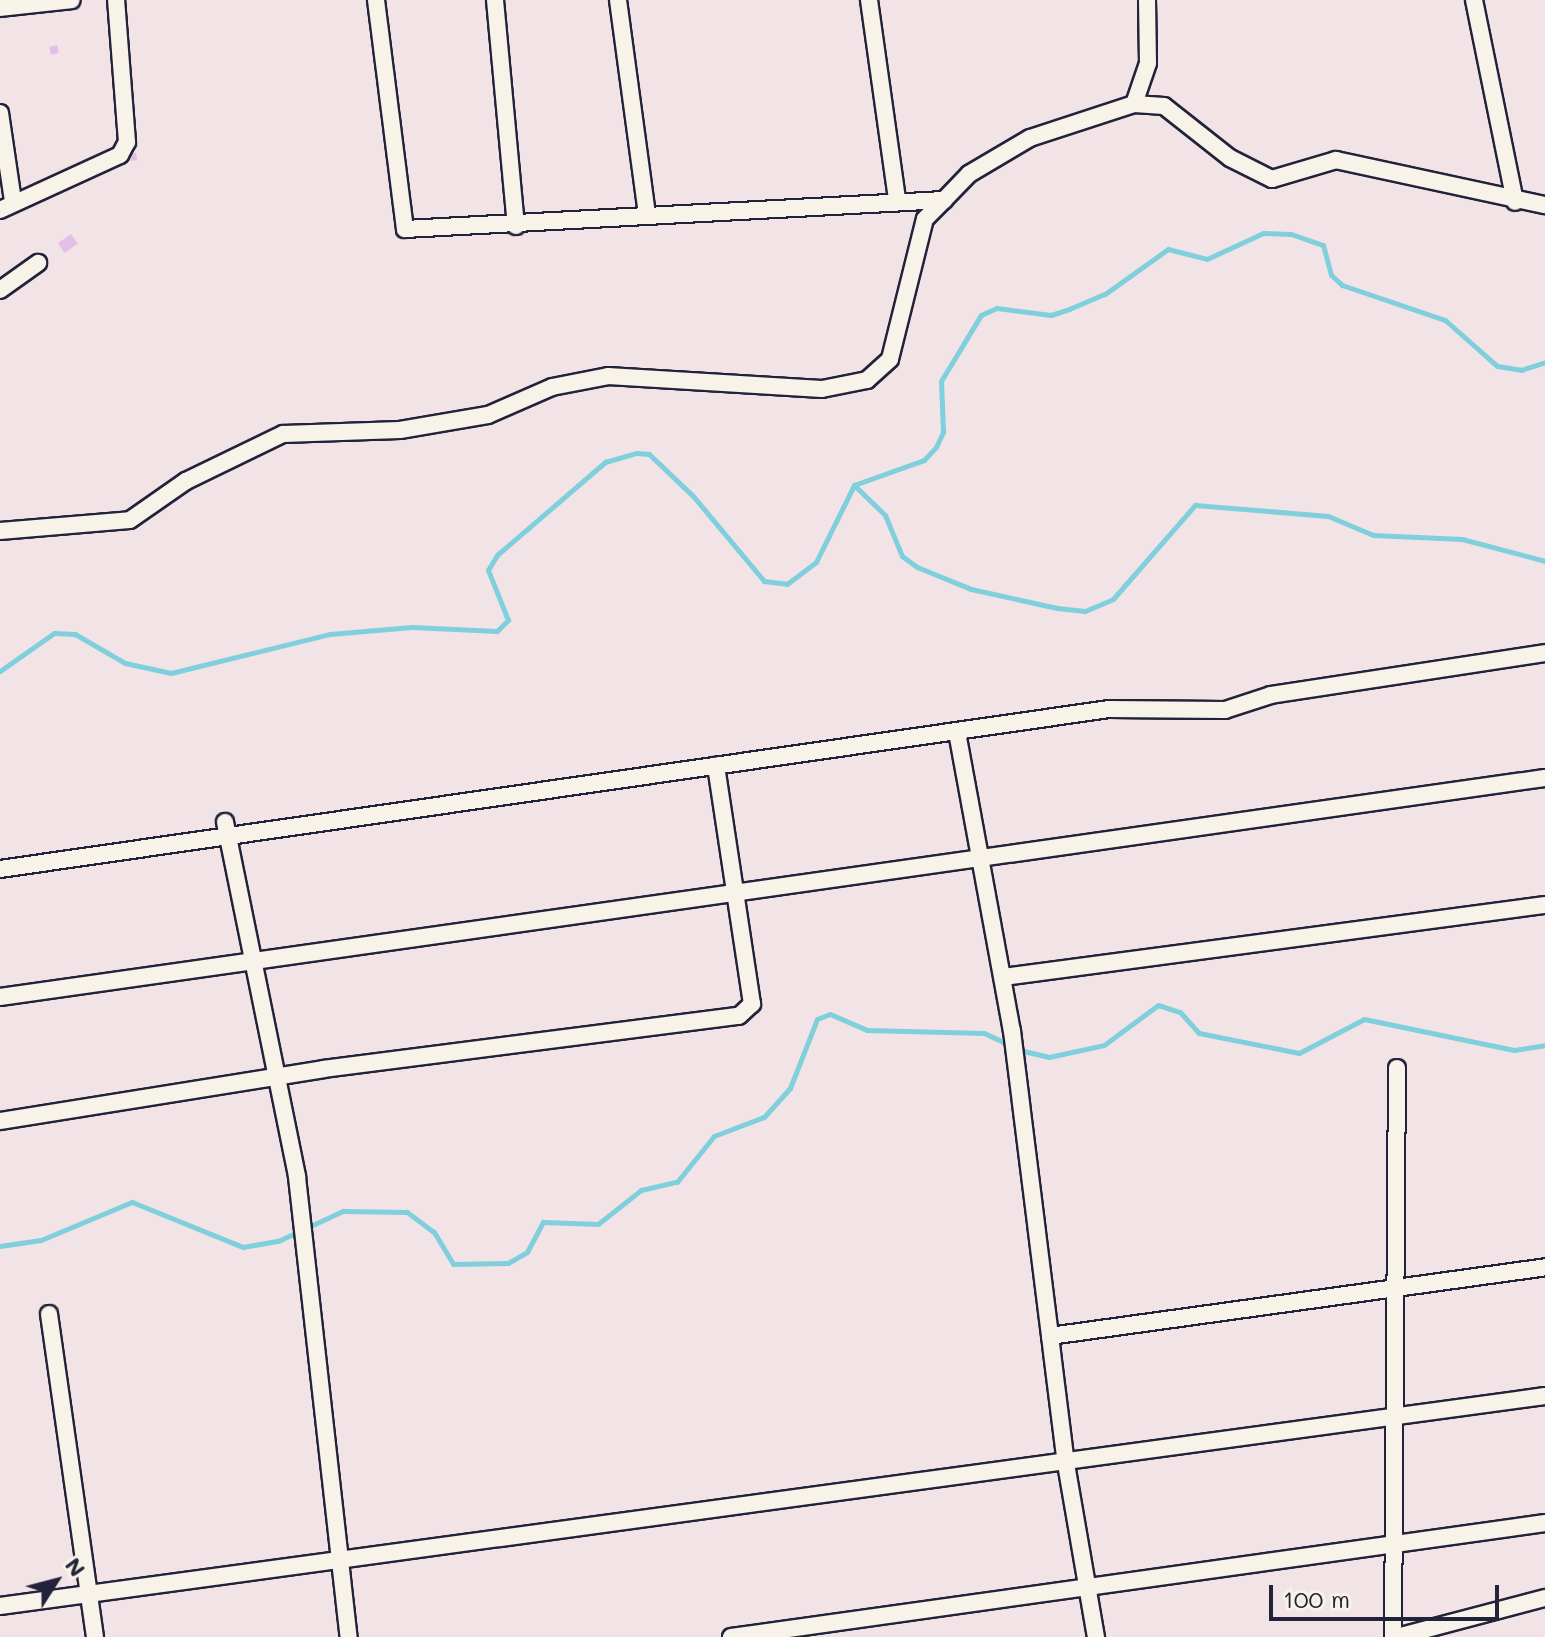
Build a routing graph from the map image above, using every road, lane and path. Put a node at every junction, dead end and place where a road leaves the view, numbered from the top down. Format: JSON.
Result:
{"nodes":[{"id":1,"x":72,"y":0,"type":"edge"},
{"id":2,"x":116,"y":0,"type":"edge"},
{"id":3,"x":376,"y":0,"type":"edge"},
{"id":4,"x":495,"y":0,"type":"edge"},
{"id":5,"x":618,"y":0,"type":"edge"},
{"id":6,"x":869,"y":0,"type":"edge"},
{"id":7,"x":1147,"y":0,"type":"edge"},
{"id":8,"x":1474,"y":0,"type":"edge"},
{"id":9,"x":0,"y":8,"type":"edge"},
{"id":10,"x":1134,"y":104,"type":"junction"},
{"id":11,"x":0,"y":113,"type":"edge"},
{"id":12,"x":897,"y":200,"type":"junction"},
{"id":13,"x":944,"y":200,"type":"junction"},
{"id":14,"x":1515,"y":202,"type":"junction"},
{"id":15,"x":6,"y":205,"type":"edge"},
{"id":16,"x":1545,"y":205,"type":"edge"},
{"id":17,"x":647,"y":214,"type":"junction"},
{"id":18,"x":516,"y":226,"type":"junction"},
{"id":19,"x":38,"y":263,"type":"dead end"},
{"id":20,"x":0,"y":290,"type":"edge"},
{"id":21,"x":0,"y":531,"type":"edge"},
{"id":22,"x":1545,"y":653,"type":"edge"},
{"id":23,"x":957,"y":732,"type":"junction"},
{"id":24,"x":716,"y":766,"type":"junction"},
{"id":25,"x":1545,"y":778,"type":"edge"},
{"id":26,"x":227,"y":829,"type":"junction"},
{"id":27,"x":982,"y":857,"type":"junction"},
{"id":28,"x":0,"y":869,"type":"edge"},
{"id":29,"x":734,"y":891,"type":"junction"},
{"id":30,"x":1545,"y":905,"type":"edge"},
{"id":31,"x":253,"y":961,"type":"junction"},
{"id":32,"x":1003,"y":977,"type":"junction"},
{"id":33,"x":0,"y":997,"type":"edge"},
{"id":34,"x":1397,"y":1068,"type":"dead end"},
{"id":35,"x":277,"y":1077,"type":"junction"},
{"id":36,"x":0,"y":1121,"type":"edge"},
{"id":37,"x":1545,"y":1267,"type":"edge"},
{"id":38,"x":1397,"y":1287,"type":"junction"},
{"id":39,"x":49,"y":1314,"type":"dead end"},
{"id":40,"x":1050,"y":1336,"type":"junction"},
{"id":41,"x":1545,"y":1396,"type":"edge"},
{"id":42,"x":1397,"y":1418,"type":"junction"},
{"id":43,"x":1065,"y":1458,"type":"junction"},
{"id":44,"x":1545,"y":1523,"type":"edge"},
{"id":45,"x":1394,"y":1544,"type":"junction"},
{"id":46,"x":337,"y":1558,"type":"junction"},
{"id":47,"x":1088,"y":1587,"type":"junction"},
{"id":48,"x":87,"y":1593,"type":"junction"},
{"id":49,"x":1545,"y":1598,"type":"edge"},
{"id":50,"x":0,"y":1606,"type":"edge"},
{"id":51,"x":95,"y":1637,"type":"edge"},
{"id":52,"x":349,"y":1637,"type":"edge"},
{"id":53,"x":731,"y":1637,"type":"edge"},
{"id":54,"x":1096,"y":1637,"type":"edge"},
{"id":55,"x":1395,"y":1637,"type":"edge"}],
"edges":[{"from":1,"to":9,"type":"street"},
{"from":2,"to":15,"type":"street"},
{"from":3,"to":18,"type":"street"},
{"from":4,"to":18,"type":"street"},
{"from":5,"to":17,"type":"street"},
{"from":6,"to":12,"type":"street"},
{"from":7,"to":10,"type":"street"},
{"from":8,"to":14,"type":"street"},
{"from":10,"to":13,"type":"street"},
{"from":10,"to":14,"type":"street"},
{"from":11,"to":15,"type":"street"},
{"from":12,"to":13,"type":"street"},
{"from":12,"to":17,"type":"street"},
{"from":13,"to":21,"type":"street"},
{"from":14,"to":16,"type":"street"},
{"from":17,"to":18,"type":"street"},
{"from":19,"to":20,"type":"street"},
{"from":22,"to":23,"type":"street"},
{"from":23,"to":24,"type":"street"},
{"from":23,"to":27,"type":"street"},
{"from":24,"to":26,"type":"street"},
{"from":24,"to":29,"type":"street"},
{"from":25,"to":27,"type":"street"},
{"from":26,"to":28,"type":"street"},
{"from":26,"to":31,"type":"street"},
{"from":27,"to":29,"type":"street"},
{"from":27,"to":32,"type":"street"},
{"from":29,"to":31,"type":"street"},
{"from":29,"to":35,"type":"street"},
{"from":30,"to":32,"type":"street"},
{"from":31,"to":33,"type":"street"},
{"from":31,"to":35,"type":"street"},
{"from":32,"to":40,"type":"street"},
{"from":34,"to":38,"type":"street"},
{"from":35,"to":36,"type":"street"},
{"from":35,"to":46,"type":"street"},
{"from":37,"to":38,"type":"street"},
{"from":38,"to":40,"type":"street"},
{"from":38,"to":42,"type":"street"},
{"from":39,"to":48,"type":"street"},
{"from":40,"to":43,"type":"street"},
{"from":41,"to":42,"type":"street"},
{"from":42,"to":43,"type":"street"},
{"from":42,"to":45,"type":"street"},
{"from":43,"to":46,"type":"street"},
{"from":43,"to":47,"type":"street"},
{"from":44,"to":45,"type":"street"},
{"from":45,"to":47,"type":"street"},
{"from":45,"to":55,"type":"street"},
{"from":46,"to":48,"type":"street"},
{"from":46,"to":52,"type":"street"},
{"from":47,"to":53,"type":"street"},
{"from":47,"to":54,"type":"street"},
{"from":48,"to":50,"type":"street"},
{"from":48,"to":51,"type":"street"},
{"from":49,"to":55,"type":"street"}]}
